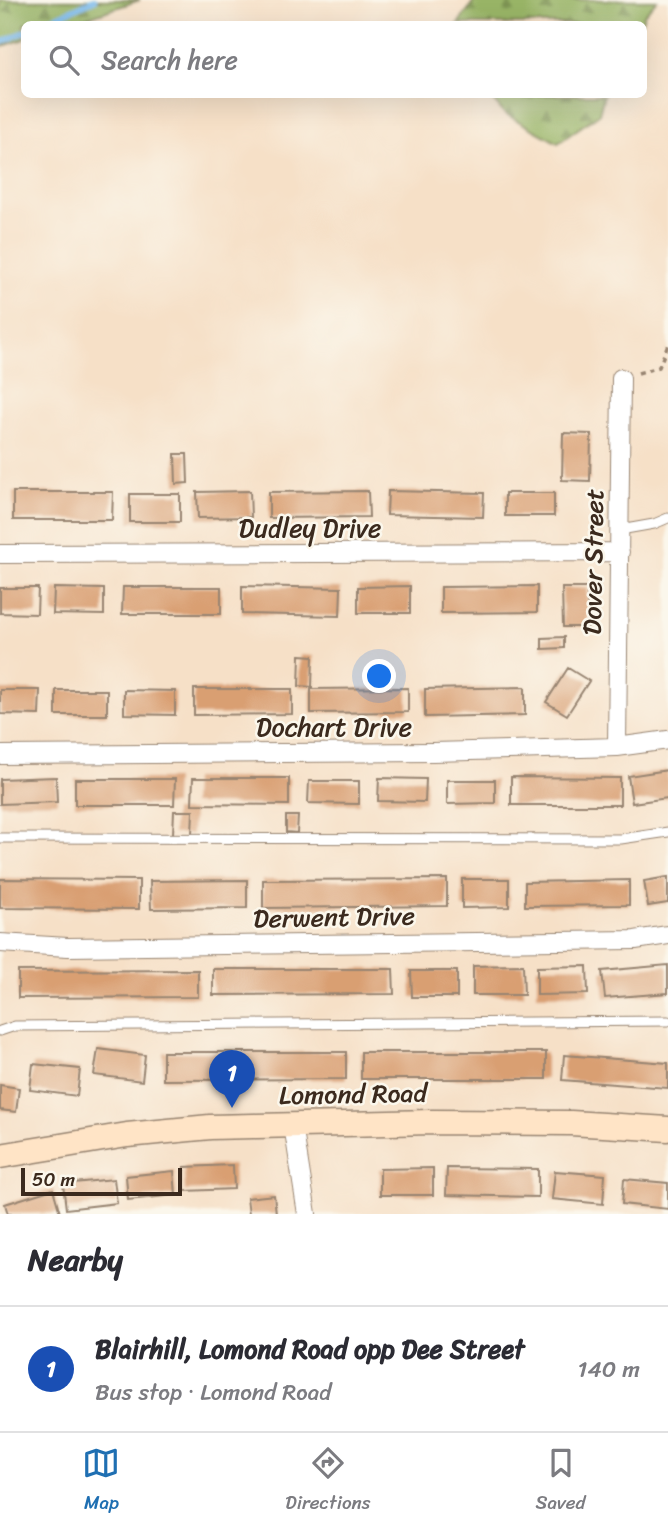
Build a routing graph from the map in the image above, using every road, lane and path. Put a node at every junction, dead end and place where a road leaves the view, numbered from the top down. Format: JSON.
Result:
{"nodes":[{"id":1,"x":668,"y":344,"type":"edge"},
{"id":2,"x":621,"y":378,"type":"joint"},
{"id":3,"x":668,"y":518,"type":"edge"},
{"id":4,"x":620,"y":530,"type":"junction"},
{"id":5,"x":620,"y":552,"type":"junction"},
{"id":6,"x":0,"y":554,"type":"edge"},
{"id":7,"x":668,"y":740,"type":"edge"},
{"id":8,"x":617,"y":747,"type":"junction"},
{"id":9,"x":0,"y":755,"type":"edge"},
{"id":10,"x":668,"y":832,"type":"edge"},
{"id":11,"x":0,"y":838,"type":"edge"},
{"id":12,"x":668,"y":935,"type":"edge"},
{"id":13,"x":0,"y":943,"type":"edge"},
{"id":14,"x":668,"y":1021,"type":"edge"},
{"id":15,"x":0,"y":1031,"type":"edge"},
{"id":16,"x":293,"y":1125,"type":"junction"},
{"id":17,"x":668,"y":1129,"type":"edge"},
{"id":18,"x":0,"y":1156,"type":"edge"},
{"id":19,"x":307,"y":1214,"type":"edge"}],
"edges":[{"from":1,"to":2,"type":"path"},
{"from":2,"to":4,"type":"street","name":"Dover Street"},
{"from":3,"to":4,"type":"lane"},
{"from":4,"to":5,"type":"street","name":"Dover Street"},
{"from":5,"to":6,"type":"street","name":"Dudley Drive"},
{"from":5,"to":8,"type":"street","name":"Dover Street"},
{"from":7,"to":8,"type":"street","name":"Dochart Drive"},
{"from":8,"to":9,"type":"street","name":"Dochart Drive"},
{"from":10,"to":11,"type":"lane"},
{"from":12,"to":13,"type":"street","name":"Derwent Drive"},
{"from":14,"to":15,"type":"lane"},
{"from":16,"to":17,"type":"street","name":"Lomond Road"},
{"from":16,"to":18,"type":"street","name":"Lomond Road"},
{"from":16,"to":19,"type":"street"}]}
